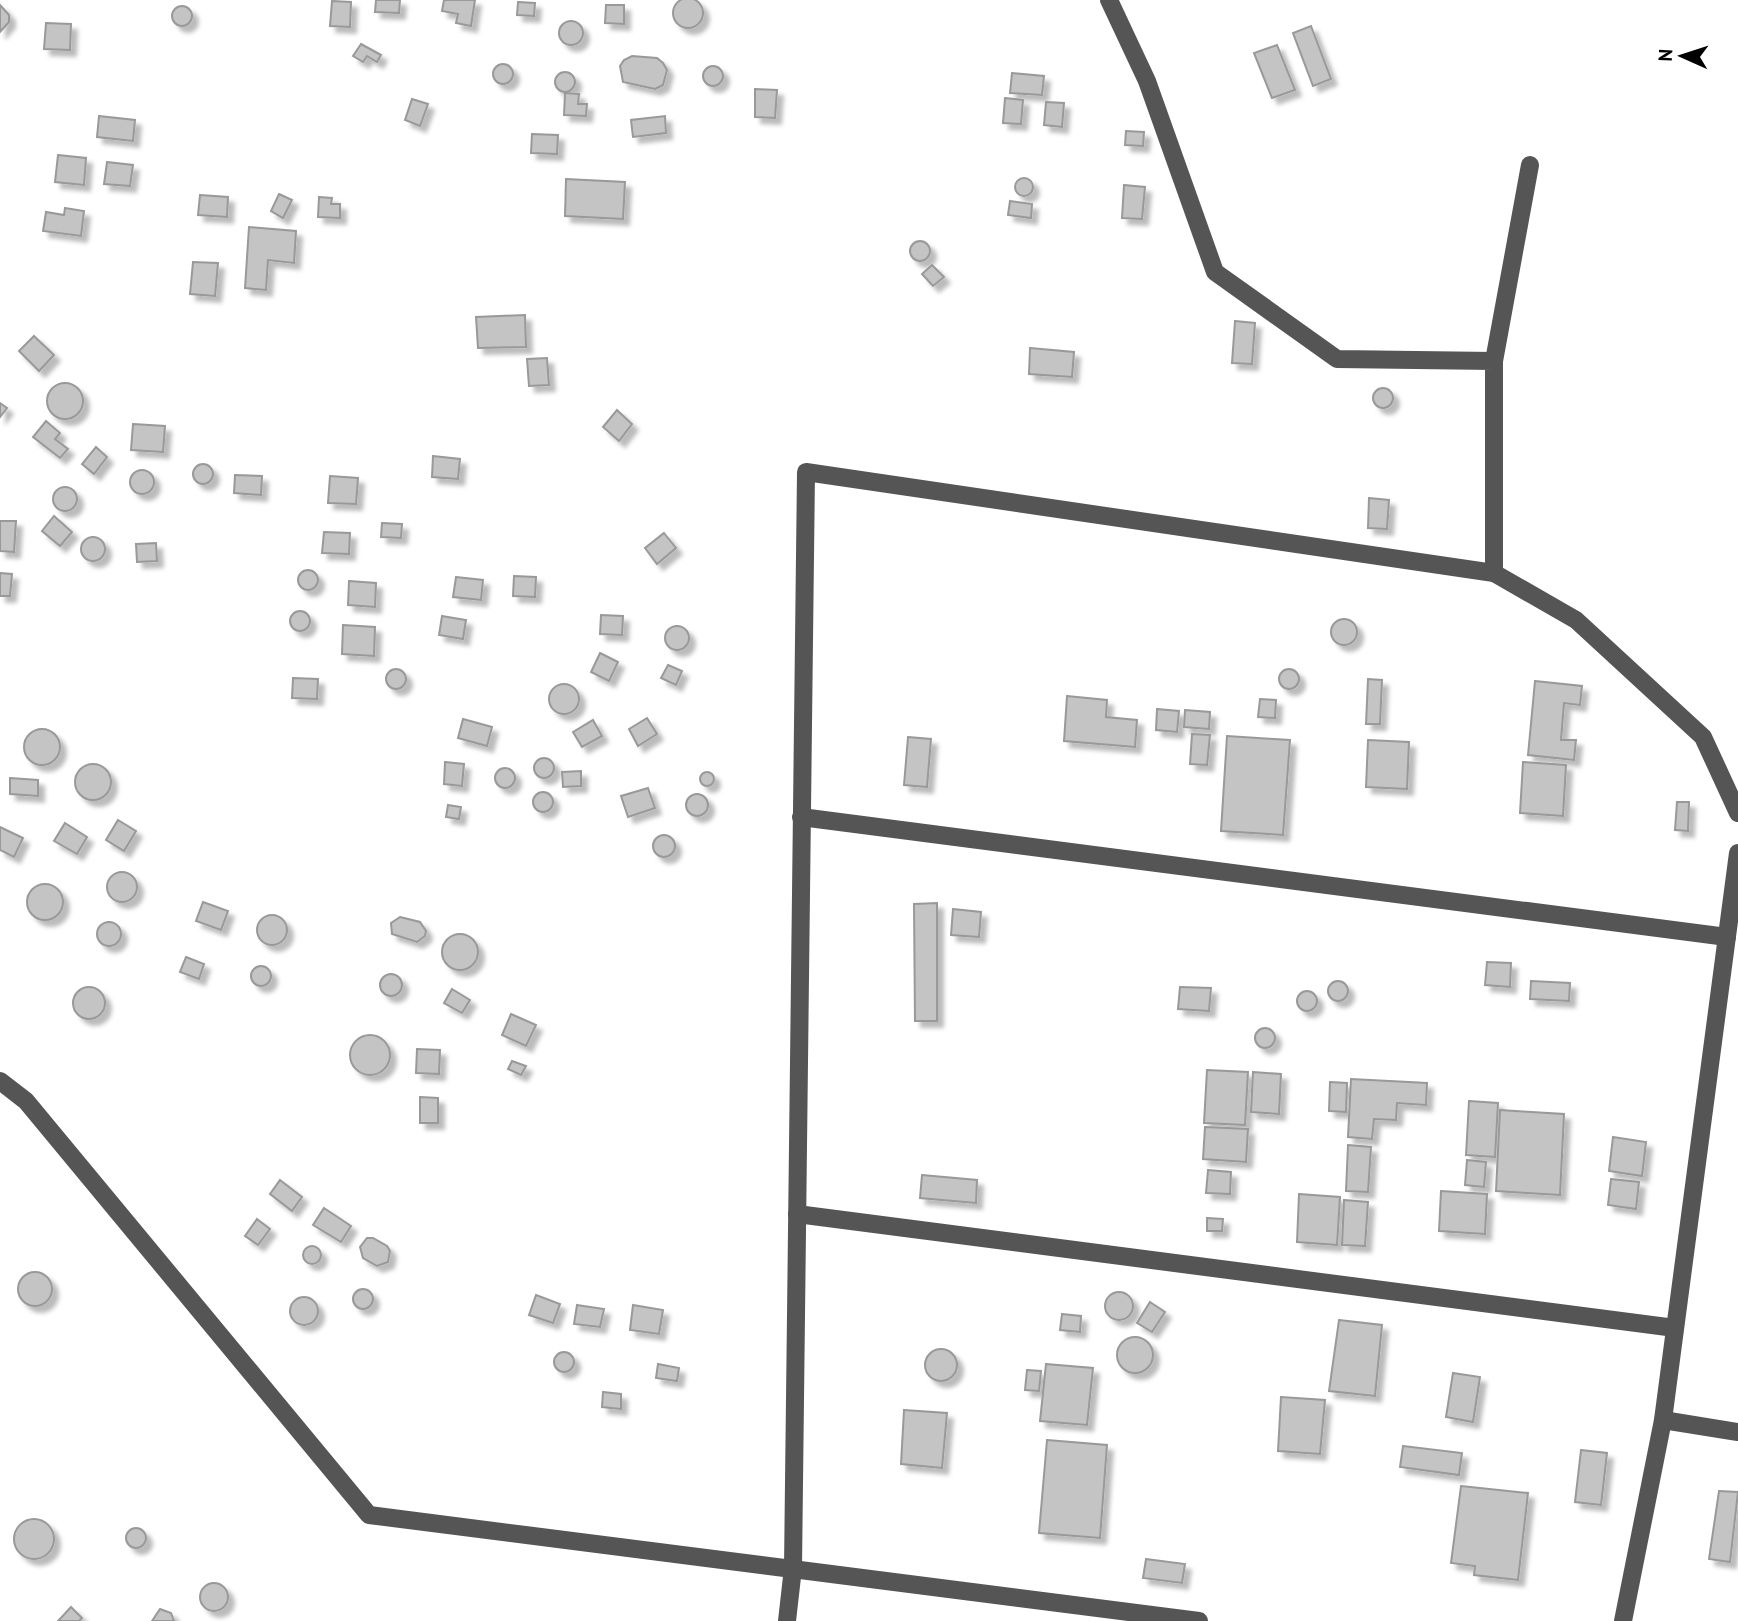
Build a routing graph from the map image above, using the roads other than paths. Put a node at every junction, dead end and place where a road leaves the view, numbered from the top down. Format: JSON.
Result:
{"nodes":[{"id":1,"x":1109,"y":0,"type":"edge"},
{"id":2,"x":1530,"y":165,"type":"dead end"},
{"id":3,"x":1494,"y":361,"type":"junction"},
{"id":4,"x":1494,"y":573,"type":"junction"},
{"id":5,"x":1738,"y":813,"type":"edge"},
{"id":6,"x":802,"y":817,"type":"junction"},
{"id":7,"x":1738,"y":853,"type":"edge"},
{"id":8,"x":1727,"y":937,"type":"junction"},
{"id":9,"x":0,"y":1081,"type":"edge"},
{"id":10,"x":797,"y":1214,"type":"junction"},
{"id":11,"x":1675,"y":1328,"type":"junction"},
{"id":12,"x":1663,"y":1420,"type":"junction"},
{"id":13,"x":1738,"y":1432,"type":"edge"},
{"id":14,"x":793,"y":1568,"type":"junction"},
{"id":15,"x":787,"y":1621,"type":"edge"},
{"id":16,"x":1199,"y":1621,"type":"edge"},
{"id":17,"x":1622,"y":1621,"type":"edge"}],
"edges":[{"from":1,"to":3,"type":"street"},
{"from":2,"to":3,"type":"street"},
{"from":3,"to":4,"type":"street"},
{"from":4,"to":5,"type":"street"},
{"from":4,"to":6,"type":"street"},
{"from":6,"to":8,"type":"street"},
{"from":6,"to":10,"type":"street"},
{"from":7,"to":8,"type":"street"},
{"from":8,"to":11,"type":"street"},
{"from":9,"to":14,"type":"street"},
{"from":10,"to":11,"type":"street"},
{"from":10,"to":14,"type":"street"},
{"from":11,"to":12,"type":"street"},
{"from":12,"to":13,"type":"street"},
{"from":12,"to":17,"type":"street"},
{"from":14,"to":15,"type":"street"},
{"from":14,"to":16,"type":"street"}]}
